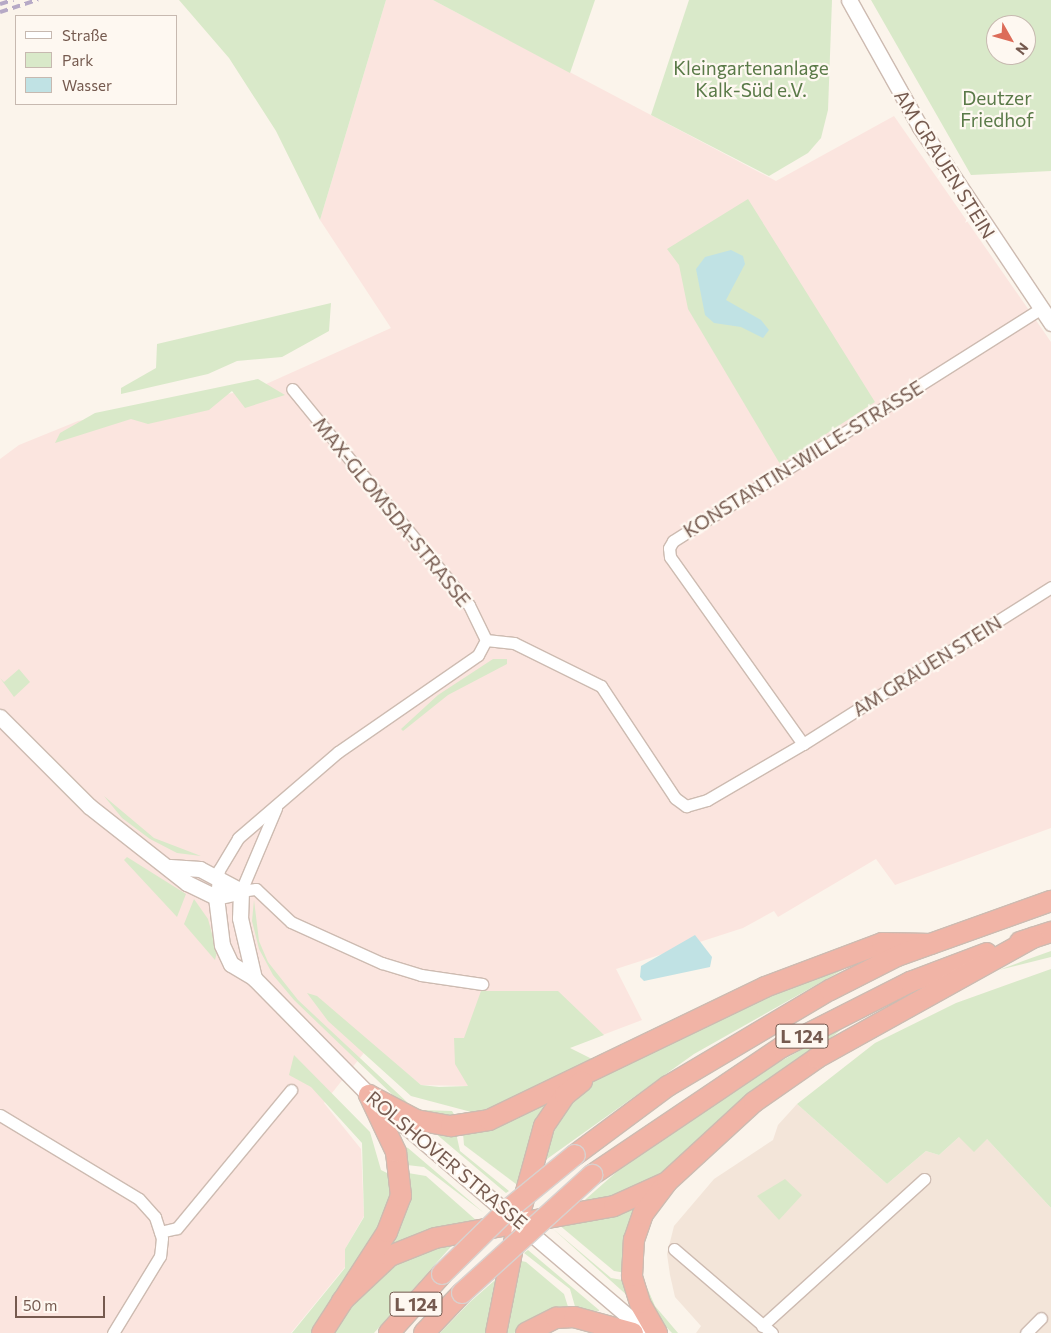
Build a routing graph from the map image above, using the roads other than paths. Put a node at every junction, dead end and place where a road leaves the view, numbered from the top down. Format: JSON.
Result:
{"nodes":[{"id":1,"x":849,"y":0,"type":"edge"},
{"id":2,"x":1040,"y":309,"type":"junction"},
{"id":3,"x":1051,"y":323,"type":"edge"},
{"id":4,"x":292,"y":389,"type":"dead end"},
{"id":5,"x":1051,"y":587,"type":"edge"},
{"id":6,"x":486,"y":640,"type":"junction"},
{"id":7,"x":0,"y":717,"type":"edge"},
{"id":8,"x":803,"y":744,"type":"junction"},
{"id":9,"x":278,"y":803,"type":"junction"},
{"id":10,"x":170,"y":866,"type":"junction"},
{"id":11,"x":218,"y":877,"type":"junction"},
{"id":12,"x":241,"y":891,"type":"junction"},
{"id":13,"x":216,"y":897,"type":"junction"},
{"id":14,"x":1051,"y":901,"type":"edge"},
{"id":15,"x":1042,"y":935,"type":"edge"},
{"id":16,"x":931,"y":944,"type":"junction"},
{"id":17,"x":254,"y":978,"type":"junction"},
{"id":18,"x":482,"y":984,"type":"dead end"},
{"id":19,"x":611,"y":1058,"type":"junction"},
{"id":20,"x":292,"y":1090,"type":"dead end"},
{"id":21,"x":369,"y":1095,"type":"junction"},
{"id":22,"x":0,"y":1115,"type":"edge"},
{"id":23,"x":924,"y":1179,"type":"dead end"},
{"id":24,"x":667,"y":1182,"type":"junction"},
{"id":25,"x":520,"y":1222,"type":"junction"},
{"id":26,"x":161,"y":1235,"type":"junction"},
{"id":27,"x":674,"y":1249,"type":"dead end"},
{"id":28,"x":342,"y":1302,"type":"junction"},
{"id":29,"x":1041,"y":1318,"type":"dead end"},
{"id":30,"x":767,"y":1330,"type":"edge"},
{"id":31,"x":113,"y":1333,"type":"edge"},
{"id":32,"x":322,"y":1333,"type":"edge"},
{"id":33,"x":389,"y":1333,"type":"edge"},
{"id":34,"x":424,"y":1333,"type":"edge"},
{"id":35,"x":496,"y":1333,"type":"edge"},
{"id":36,"x":526,"y":1333,"type":"edge"},
{"id":37,"x":633,"y":1333,"type":"edge"},
{"id":38,"x":648,"y":1333,"type":"edge"},
{"id":39,"x":657,"y":1333,"type":"edge"},
{"id":40,"x":1026,"y":1333,"type":"edge"}],
"edges":[{"from":1,"to":2,"type":"street","name":"AM GRAUEN STEIN"},
{"from":2,"to":3,"type":"street","name":"AM GRAUEN STEIN"},
{"from":2,"to":8,"type":"street","name":"KONSTANTIN-WILLE-STRASSE"},
{"from":4,"to":6,"type":"street","name":"MAX-GLOMSDA-STRASSE"},
{"from":5,"to":8,"type":"street","name":"AM GRAUEN STEIN"},
{"from":6,"to":8,"type":"street"},
{"from":6,"to":9,"type":"street"},
{"from":7,"to":10,"type":"street"},
{"from":9,"to":11,"type":"street"},
{"from":9,"to":12,"type":"street"},
{"from":10,"to":11,"type":"street"},
{"from":10,"to":13,"type":"street"},
{"from":11,"to":12,"type":"street"},
{"from":11,"to":13,"type":"street"},
{"from":12,"to":13,"type":"street"},
{"from":12,"to":17,"type":"street"},
{"from":12,"to":18,"type":"street"},
{"from":13,"to":17,"type":"street","name":"ROLSHOVER STRASSE"},
{"from":14,"to":16,"type":"highway","number":"L 124"},
{"from":15,"to":24,"type":"highway"},
{"from":15,"to":34,"type":"highway","number":"L 124","bridge":true},
{"from":16,"to":19,"type":"highway"},
{"from":16,"to":33,"type":"highway","number":"L 124","bridge":true},
{"from":17,"to":21,"type":"street","name":"ROLSHOVER STRASSE"},
{"from":19,"to":21,"type":"highway"},
{"from":19,"to":25,"type":"highway"},
{"from":20,"to":26,"type":"street"},
{"from":21,"to":25,"type":"street","name":"ROLSHOVER STRASSE"},
{"from":21,"to":28,"type":"highway"},
{"from":22,"to":26,"type":"street"},
{"from":23,"to":30,"type":"street"},
{"from":24,"to":25,"type":"highway"},
{"from":24,"to":39,"type":"highway"},
{"from":25,"to":28,"type":"highway"},
{"from":25,"to":35,"type":"highway"},
{"from":25,"to":38,"type":"street","name":"ROLSHOVER STRASSE"},
{"from":26,"to":31,"type":"street"},
{"from":27,"to":30,"type":"street"},
{"from":28,"to":32,"type":"highway"},
{"from":29,"to":40,"type":"street"},
{"from":36,"to":37,"type":"highway"}]}
